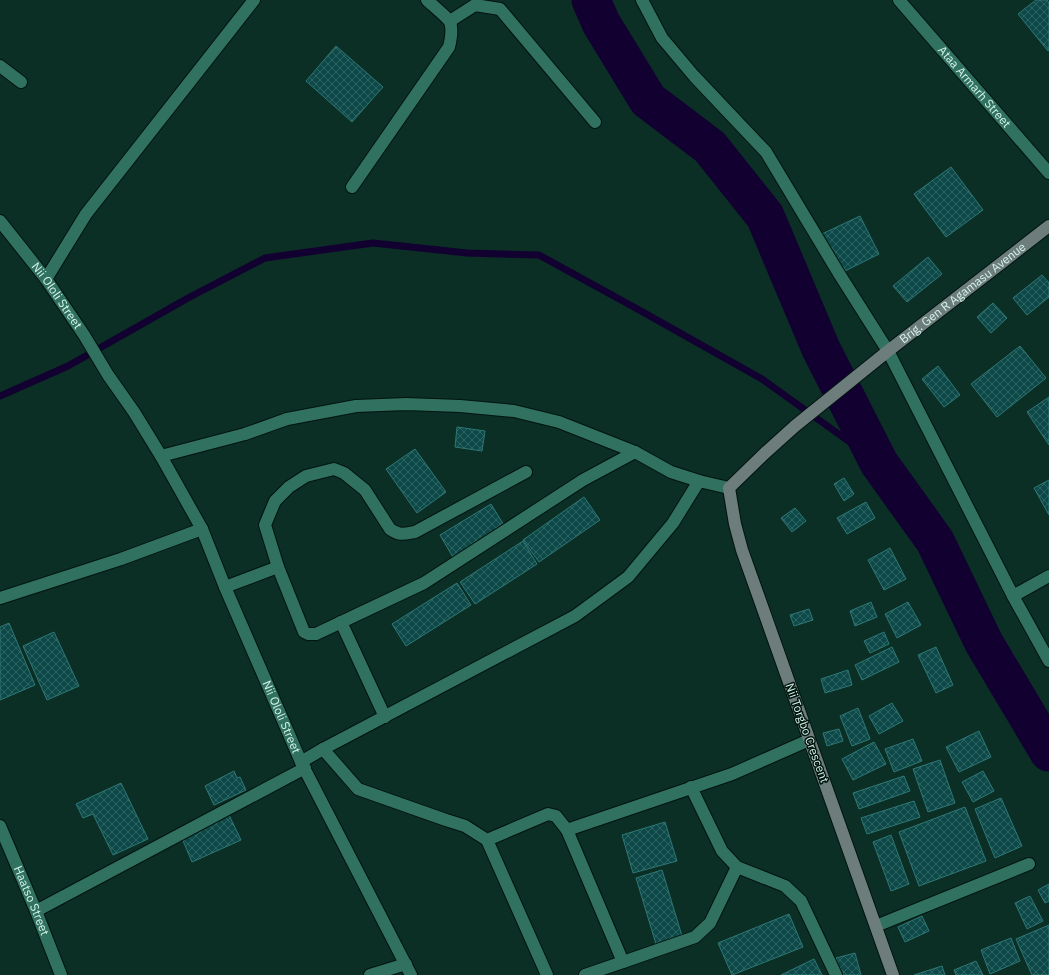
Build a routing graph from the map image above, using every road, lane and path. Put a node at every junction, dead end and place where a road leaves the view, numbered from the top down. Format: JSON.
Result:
{"nodes":[{"id":1,"x":254,"y":0,"type":"edge"},
{"id":2,"x":427,"y":0,"type":"edge"},
{"id":3,"x":642,"y":0,"type":"edge"},
{"id":4,"x":899,"y":0,"type":"edge"},
{"id":5,"x":450,"y":21,"type":"junction"},
{"id":6,"x":0,"y":66,"type":"edge"},
{"id":7,"x":21,"y":82,"type":"dead end"},
{"id":8,"x":595,"y":122,"type":"dead end"},
{"id":9,"x":1049,"y":174,"type":"edge"},
{"id":10,"x":352,"y":187,"type":"dead end"},
{"id":11,"x":0,"y":221,"type":"edge"},
{"id":12,"x":1049,"y":226,"type":"edge"},
{"id":13,"x":46,"y":279,"type":"junction"},
{"id":14,"x":888,"y":351,"type":"junction"},
{"id":15,"x":635,"y":452,"type":"junction"},
{"id":16,"x":160,"y":456,"type":"junction"},
{"id":17,"x":526,"y":472,"type":"dead end"},
{"id":18,"x":699,"y":482,"type":"junction"},
{"id":19,"x":729,"y":488,"type":"junction"},
{"id":20,"x":202,"y":529,"type":"junction"},
{"id":21,"x":278,"y":567,"type":"junction"},
{"id":22,"x":1049,"y":576,"type":"edge"},
{"id":23,"x":225,"y":587,"type":"junction"},
{"id":24,"x":1013,"y":596,"type":"junction"},
{"id":25,"x":0,"y":598,"type":"edge"},
{"id":26,"x":341,"y":622,"type":"junction"},
{"id":27,"x":1049,"y":661,"type":"edge"},
{"id":28,"x":385,"y":717,"type":"junction"},
{"id":29,"x":809,"y":740,"type":"junction"},
{"id":30,"x":323,"y":749,"type":"junction"},
{"id":31,"x":303,"y":765,"type":"junction"},
{"id":32,"x":691,"y":787,"type":"junction"},
{"id":33,"x":0,"y":826,"type":"edge"},
{"id":34,"x":567,"y":830,"type":"junction"},
{"id":35,"x":488,"y":840,"type":"junction"},
{"id":36,"x":1029,"y":864,"type":"dead end"},
{"id":37,"x":738,"y":867,"type":"junction"},
{"id":38,"x":36,"y":911,"type":"junction"},
{"id":39,"x":876,"y":926,"type":"junction"},
{"id":40,"x":624,"y":962,"type":"junction"},
{"id":41,"x":408,"y":970,"type":"edge"},
{"id":42,"x":61,"y":975,"type":"edge"},
{"id":43,"x":370,"y":975,"type":"edge"},
{"id":44,"x":547,"y":975,"type":"edge"},
{"id":45,"x":585,"y":975,"type":"edge"},
{"id":46,"x":836,"y":975,"type":"edge"},
{"id":47,"x":893,"y":975,"type":"edge"}],
"edges":[{"from":1,"to":13,"type":"street"},
{"from":2,"to":5,"type":"street"},
{"from":3,"to":14,"type":"street"},
{"from":4,"to":9,"type":"street","name":"Ataa Armarh Street"},
{"from":5,"to":8,"type":"street"},
{"from":5,"to":10,"type":"street"},
{"from":6,"to":7,"type":"street"},
{"from":11,"to":13,"type":"street","name":"Nii Ololi Street"},
{"from":12,"to":14,"type":"street","name":"Brig. Gen R Agamasu Avenue"},
{"from":13,"to":16,"type":"street","name":"Nii Ololi Street"},
{"from":14,"to":19,"type":"street","name":"Brig. Gen R Agamasu Avenue"},
{"from":14,"to":24,"type":"street"},
{"from":15,"to":16,"type":"street"},
{"from":15,"to":18,"type":"street"},
{"from":15,"to":26,"type":"street"},
{"from":16,"to":20,"type":"street","name":"Nii Ololi Street"},
{"from":17,"to":21,"type":"street"},
{"from":18,"to":19,"type":"street"},
{"from":18,"to":28,"type":"street"},
{"from":19,"to":29,"type":"street","name":"Nii Torgbo Crescent"},
{"from":20,"to":23,"type":"street","name":"Nii Ololi Street"},
{"from":20,"to":25,"type":"street"},
{"from":21,"to":23,"type":"street"},
{"from":21,"to":26,"type":"street"},
{"from":22,"to":24,"type":"street"},
{"from":23,"to":31,"type":"street","name":"Nii Ololi Street"},
{"from":24,"to":27,"type":"street"},
{"from":26,"to":28,"type":"street"},
{"from":28,"to":30,"type":"street"},
{"from":29,"to":32,"type":"street"},
{"from":29,"to":39,"type":"street","name":"Nii Torgbo Crescent"},
{"from":30,"to":31,"type":"street"},
{"from":30,"to":35,"type":"street"},
{"from":31,"to":38,"type":"street"},
{"from":31,"to":41,"type":"street","name":"Nii Ololi Street"},
{"from":32,"to":34,"type":"street"},
{"from":32,"to":37,"type":"street"},
{"from":33,"to":38,"type":"street","name":"Haatso Street"},
{"from":34,"to":35,"type":"street"},
{"from":34,"to":40,"type":"street"},
{"from":35,"to":44,"type":"street"},
{"from":36,"to":39,"type":"street"},
{"from":37,"to":40,"type":"street"},
{"from":37,"to":46,"type":"street"},
{"from":38,"to":42,"type":"street","name":"Haatso Street"},
{"from":39,"to":47,"type":"street","name":"Nii Torgbo Crescent"},
{"from":40,"to":45,"type":"street"},
{"from":41,"to":43,"type":"street"}]}
